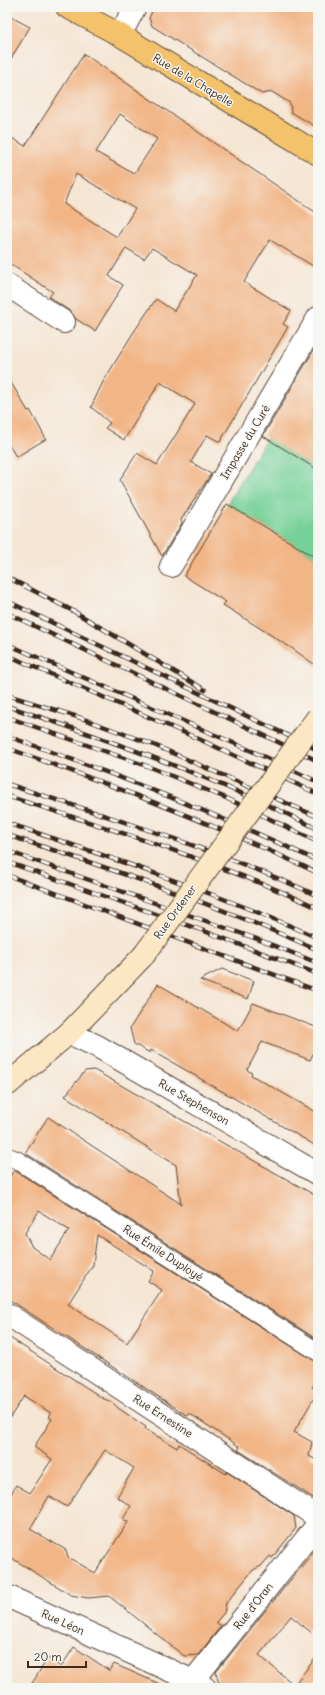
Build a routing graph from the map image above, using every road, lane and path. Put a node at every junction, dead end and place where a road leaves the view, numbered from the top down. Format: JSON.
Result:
{"nodes":[{"id":1,"x":67,"y":7,"type":"edge"},
{"id":2,"x":134,"y":7,"type":"edge"},
{"id":3,"x":120,"y":35,"type":"junction"},
{"id":4,"x":318,"y":154,"type":"edge"},
{"id":5,"x":7,"y":285,"type":"edge"},
{"id":6,"x":318,"y":318,"type":"edge"},
{"id":7,"x":64,"y":322,"type":"dead end"},
{"id":8,"x":172,"y":566,"type":"dead end"},
{"id":9,"x":318,"y":717,"type":"edge"},
{"id":10,"x":69,"y":1033,"type":"junction"},
{"id":11,"x":7,"y":1085,"type":"edge"},
{"id":12,"x":7,"y":1156,"type":"edge"},
{"id":13,"x":318,"y":1174,"type":"edge"},
{"id":14,"x":7,"y":1314,"type":"edge"},
{"id":15,"x":318,"y":1352,"type":"edge"},
{"id":16,"x":318,"y":1518,"type":"edge"},
{"id":17,"x":318,"y":1524,"type":"edge"},
{"id":18,"x":7,"y":1596,"type":"edge"},
{"id":19,"x":196,"y":1686,"type":"edge"}],
"edges":[{"from":1,"to":3,"type":"main road","name":"Rue de la Chapelle"},
{"from":2,"to":3,"type":"street"},
{"from":3,"to":4,"type":"main road","name":"Rue de la Chapelle"},
{"from":5,"to":7,"type":"street"},
{"from":6,"to":8,"type":"street","name":"Impasse du Curé"},
{"from":9,"to":10,"type":"main road","name":"Rue Ordener","bridge":true},
{"from":10,"to":11,"type":"main road","name":"Rue Ordener"},
{"from":10,"to":13,"type":"street","name":"Rue Stephenson"},
{"from":12,"to":15,"type":"street","name":"Rue Émile Duployé"},
{"from":14,"to":16,"type":"street","name":"Rue Ernestine"},
{"from":17,"to":19,"type":"street","name":"Rue d'Oran"},
{"from":18,"to":19,"type":"street","name":"Rue Léon"}]}
